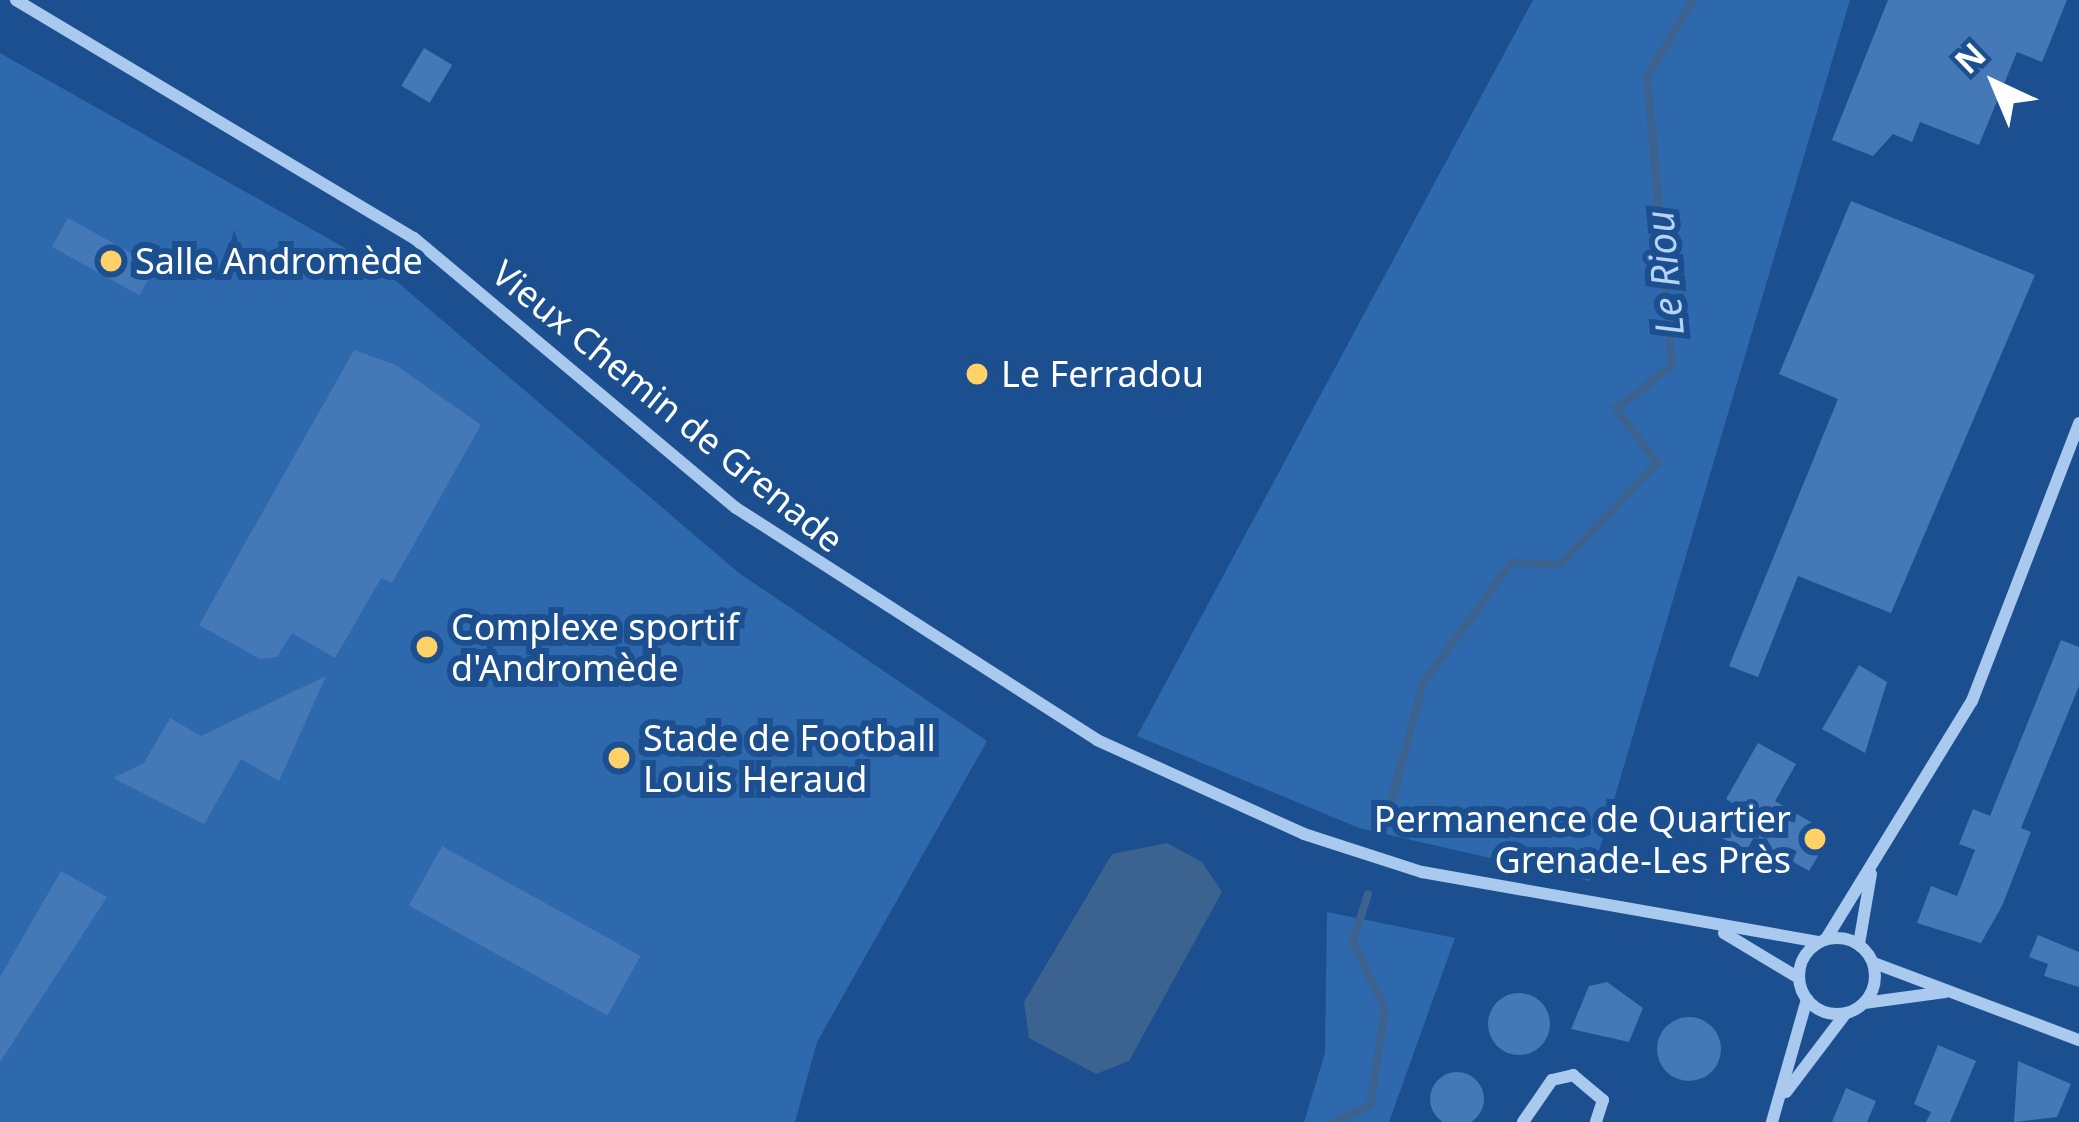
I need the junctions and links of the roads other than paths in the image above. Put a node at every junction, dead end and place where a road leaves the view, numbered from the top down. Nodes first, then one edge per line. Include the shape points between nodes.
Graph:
1 (16, 0) edge
2 (2079, 423) edge
3 (1875, 861) junction
4 (1718, 929) junction
5 (1822, 941) junction
6 (1859, 944) junction
7 (1874, 963) junction
8 (1799, 978) junction
9 (1946, 992) junction
10 (1807, 999) junction
11 (1864, 1003) junction
12 (1846, 1013) junction
13 (2079, 1040) edge
14 (1781, 1098) junction
15 (1523, 1122) edge
16 (1596, 1122) edge
17 (1772, 1122) edge

1 - 4 street, Vieux Chemin de Grenade via 413,238 736,508 1097,740 1362,854
2 - 3 street via 1972,700
3 - 5 street
3 - 6 street
4 - 5 street, Vieux Chemin de Grenade
4 - 8 street, Vieux Chemin de Grenade
5 - 6 street
5 - 8 street
6 - 7 street
7 - 9 street
7 - 11 street
8 - 10 street
9 - 11 street
9 - 13 street
10 - 12 street
10 - 14 street
11 - 12 street
12 - 14 street
14 - 17 street
15 - 16 street via 1552,1080 1573,1075 1603,1100

